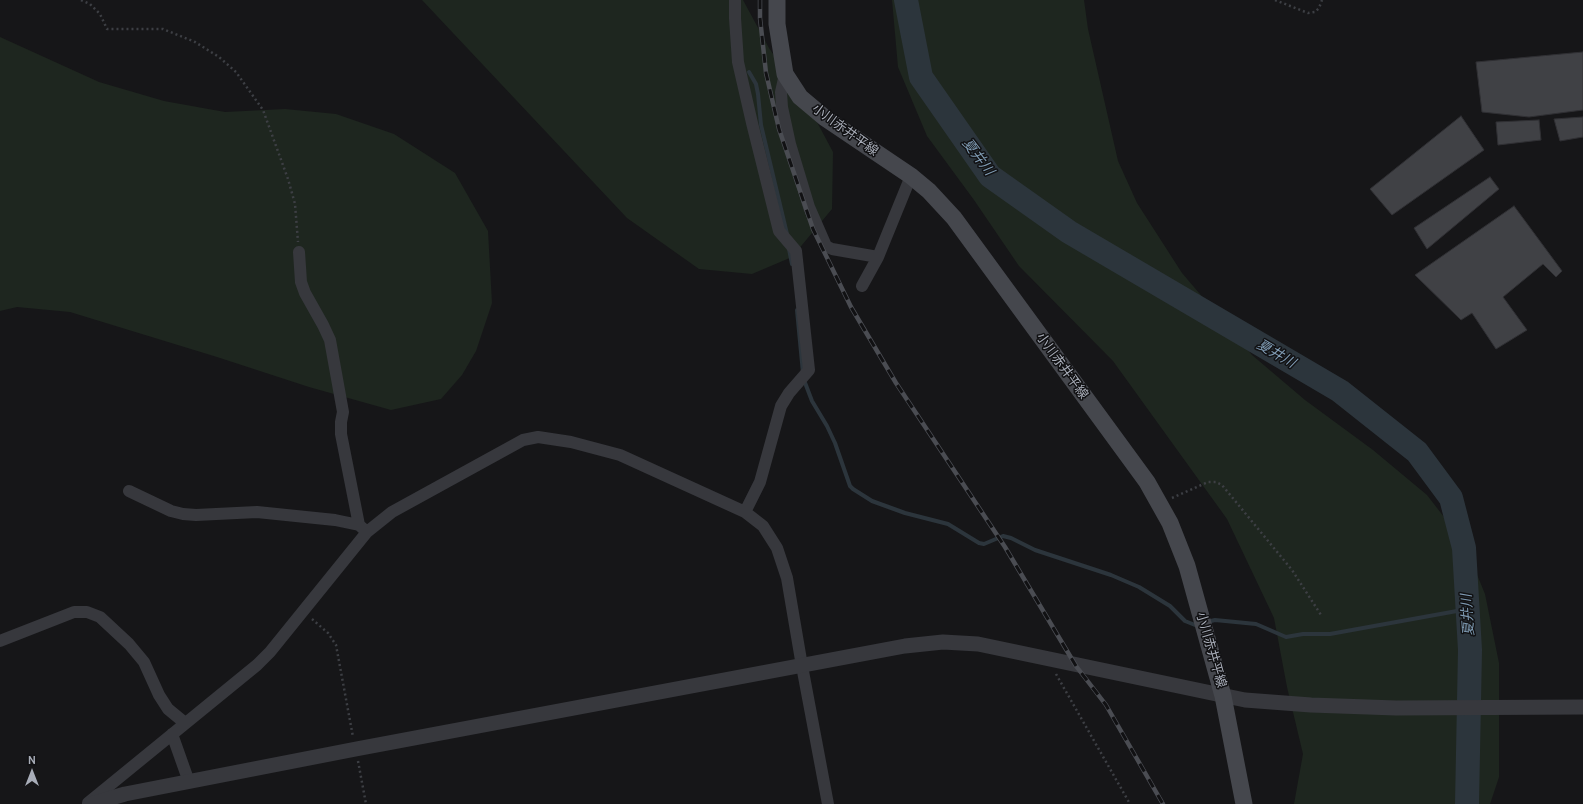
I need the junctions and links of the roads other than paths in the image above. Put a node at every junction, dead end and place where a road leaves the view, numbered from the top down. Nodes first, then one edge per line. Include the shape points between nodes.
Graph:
1 (735, 0) edge
2 (777, 0) edge
3 (785, 74) junction
4 (911, 176) junction
5 (299, 252) road end
6 (878, 257) junction
7 (862, 286) dead end
8 (129, 491) dead end
9 (745, 512) junction
10 (363, 529) junction
11 (0, 641) edge
12 (802, 666) junction
13 (1223, 696) junction
14 (1583, 707) edge
15 (185, 724) junction
16 (172, 734) junction
17 (189, 782) junction
18 (87, 804) edge
19 (91, 804) edge
20 (828, 804) edge
21 (1244, 804) edge

1 - 9 street via 738,62 752,123 779,231 796,251 809,370 788,393 781,406 760,482
2 - 3 main road, 小川赤井平線 via 777,24
3 - 4 main road, 小川赤井平線 via 800,97 825,118
3 - 6 street via 781,92 782,107 809,207 826,246
4 - 6 street
4 - 13 main road, 小川赤井平線 via 954,218 1147,482 1170,523 1187,566
5 - 10 street via 301,282 330,340 343,412 341,434
6 - 7 street
8 - 10 street via 183,514 196,516 257,512 335,520
9 - 10 street via 620,455 571,442 538,437 523,440
9 - 12 street via 763,526 777,548 787,578
10 - 15 street via 270,652
11 - 15 street via 74,612 87,612 100,617 144,662 168,709
12 - 13 street via 905,646 943,642 978,644
12 - 17 street
12 - 20 street
13 - 14 street via 1311,705 1396,708
13 - 21 main road, 小川赤井平線
15 - 16 street
16 - 17 street
16 - 18 street
17 - 19 street via 125,794

